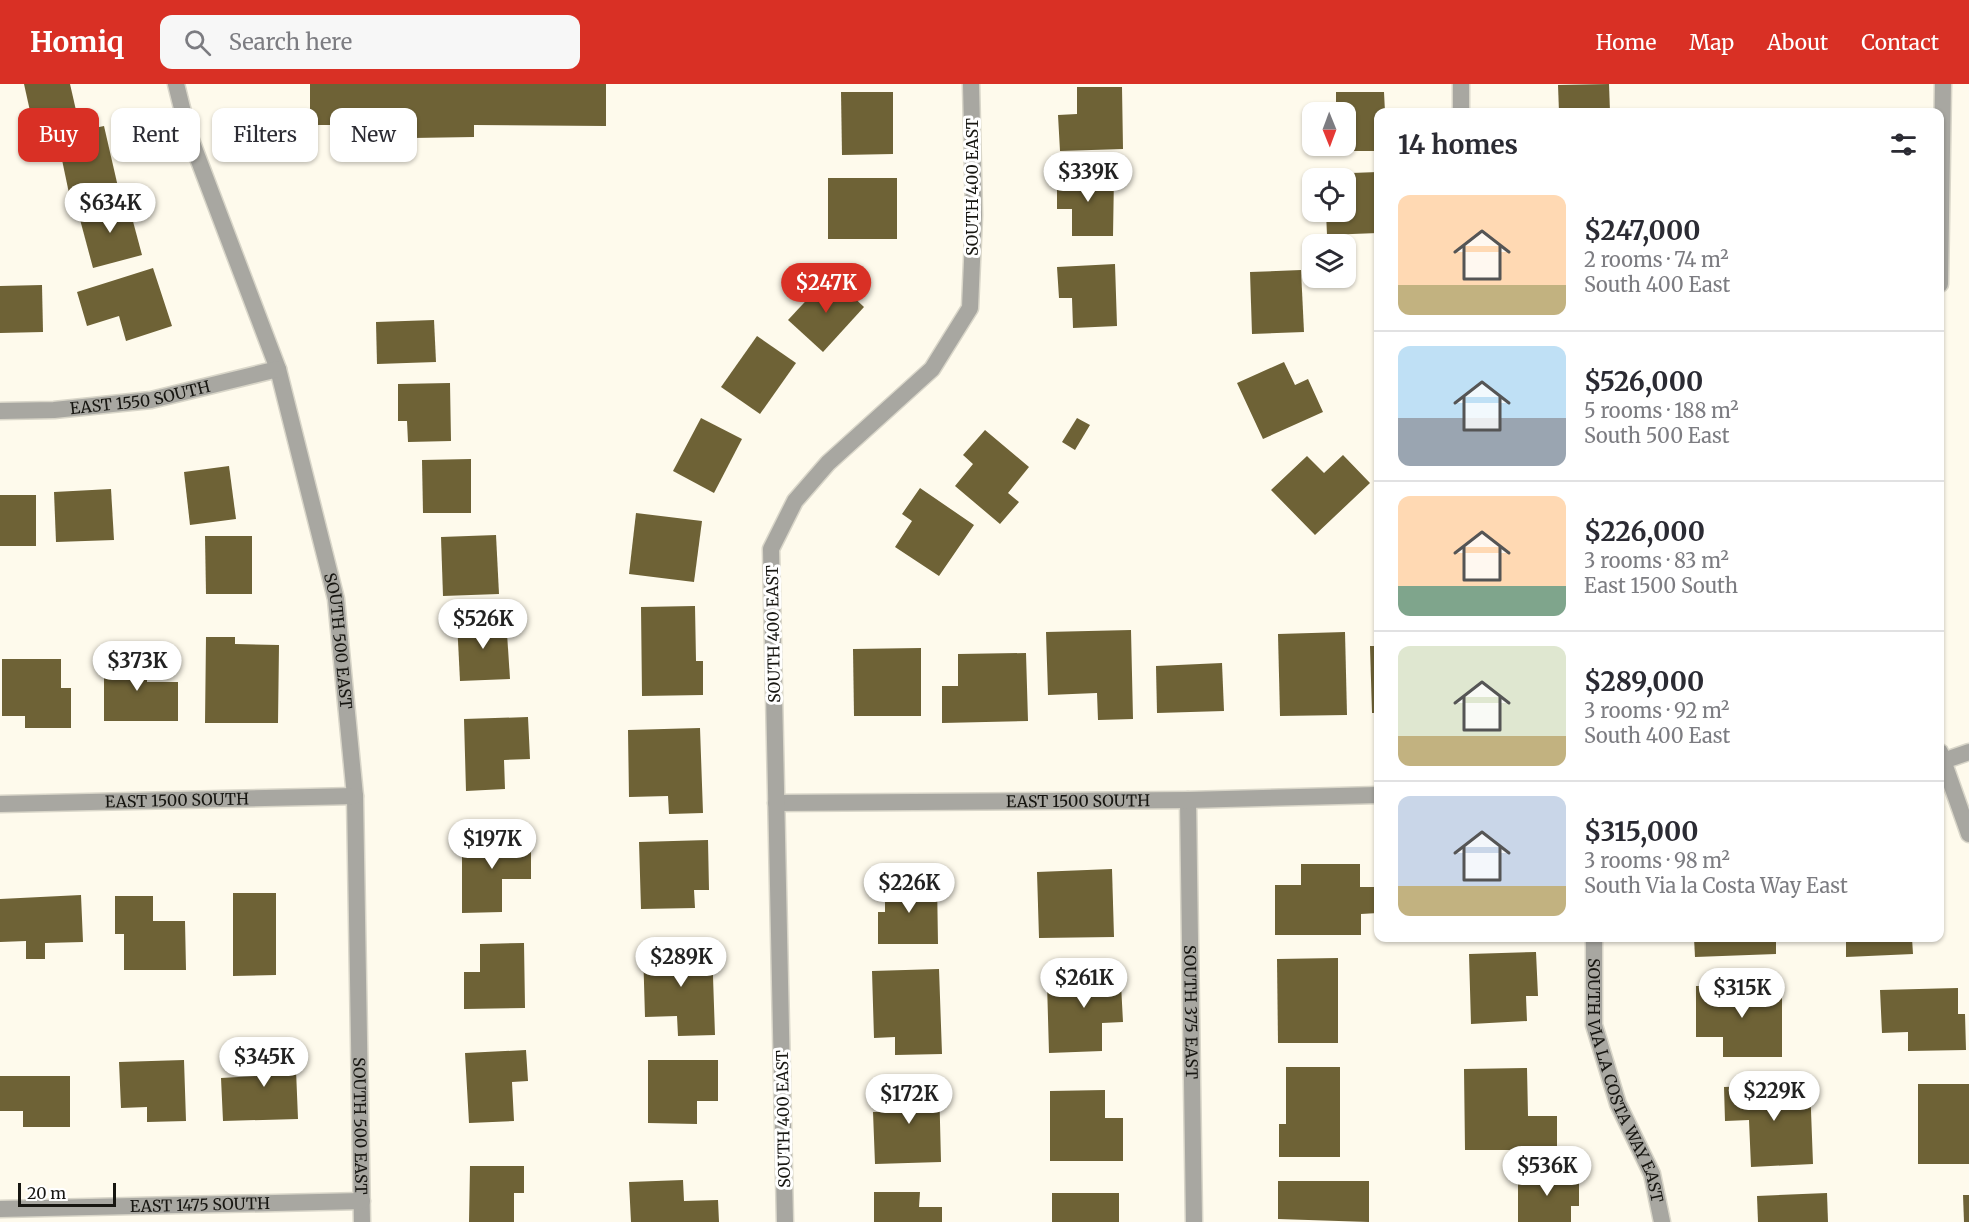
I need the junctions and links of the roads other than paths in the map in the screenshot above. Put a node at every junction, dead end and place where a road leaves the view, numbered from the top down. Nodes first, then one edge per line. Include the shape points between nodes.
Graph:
1 (176, 84) edge
2 (971, 84) edge
3 (1461, 84) edge
4 (1943, 84) edge
5 (1461, 108) edge
6 (1943, 108) edge
7 (279, 369) junction
8 (0, 411) edge
9 (1969, 752) edge
10 (1944, 758) edge
11 (1944, 769) edge
12 (1374, 795) edge
13 (355, 796) junction
14 (1188, 800) junction
15 (776, 802) junction
16 (0, 804) edge
17 (1969, 834) edge
18 (1594, 942) edge
19 (362, 1202) junction
20 (0, 1209) edge
21 (362, 1222) edge
22 (785, 1222) edge
23 (1194, 1222) edge
24 (1662, 1222) edge

1 - 7 street, SOUTH 500 EAST via 188,132
2 - 15 street, SOUTH 400 EAST via 974,214 970,308 932,369 828,463 795,501 771,549
3 - 5 street
4 - 6 street
7 - 8 street, EAST 1550 SOUTH via 151,400
7 - 13 street, SOUTH 500 EAST via 336,599
9 - 10 street
11 - 17 street
12 - 14 street, EAST 1500 SOUTH
13 - 16 street, EAST 1500 SOUTH
13 - 19 street, SOUTH 500 EAST
14 - 15 street, EAST 1500 SOUTH
14 - 23 street, SOUTH 375 EAST
15 - 22 street, SOUTH 400 EAST
18 - 24 street, SOUTH VIA LA COSTA WAY EAST via 1594,1025 1618,1104 1652,1174
19 - 20 street, EAST 1475 SOUTH
19 - 21 street, SOUTH 500 EAST

